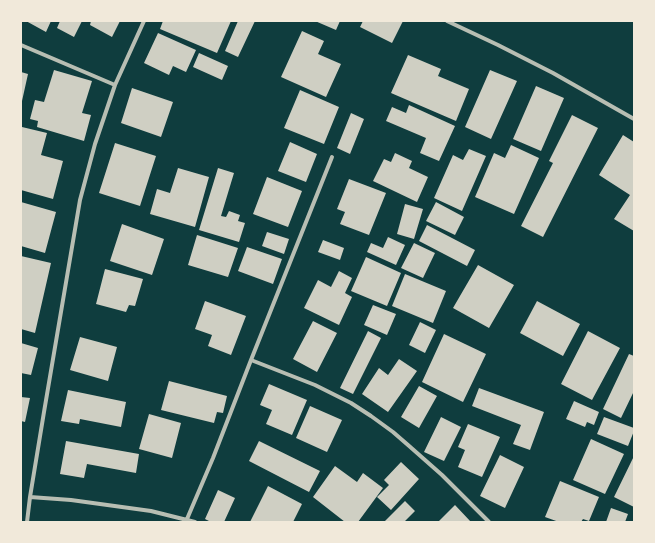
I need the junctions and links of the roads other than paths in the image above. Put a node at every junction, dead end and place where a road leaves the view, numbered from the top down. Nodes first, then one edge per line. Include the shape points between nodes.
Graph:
1 (144, 21) edge
2 (447, 21) edge
3 (21, 45) edge
4 (115, 85) junction
5 (634, 119) edge
6 (332, 157) dead end
7 (251, 360) junction
8 (30, 497) junction
9 (187, 519) junction
10 (27, 522) edge
11 (194, 522) edge
12 (489, 522) edge

1 - 4 street
2 - 5 street via 546,69
3 - 4 street
4 - 8 street via 80,200
6 - 7 street
7 - 9 street
7 - 12 street via 315,385 371,416 442,475
8 - 9 street via 151,511
8 - 10 street
9 - 11 street

